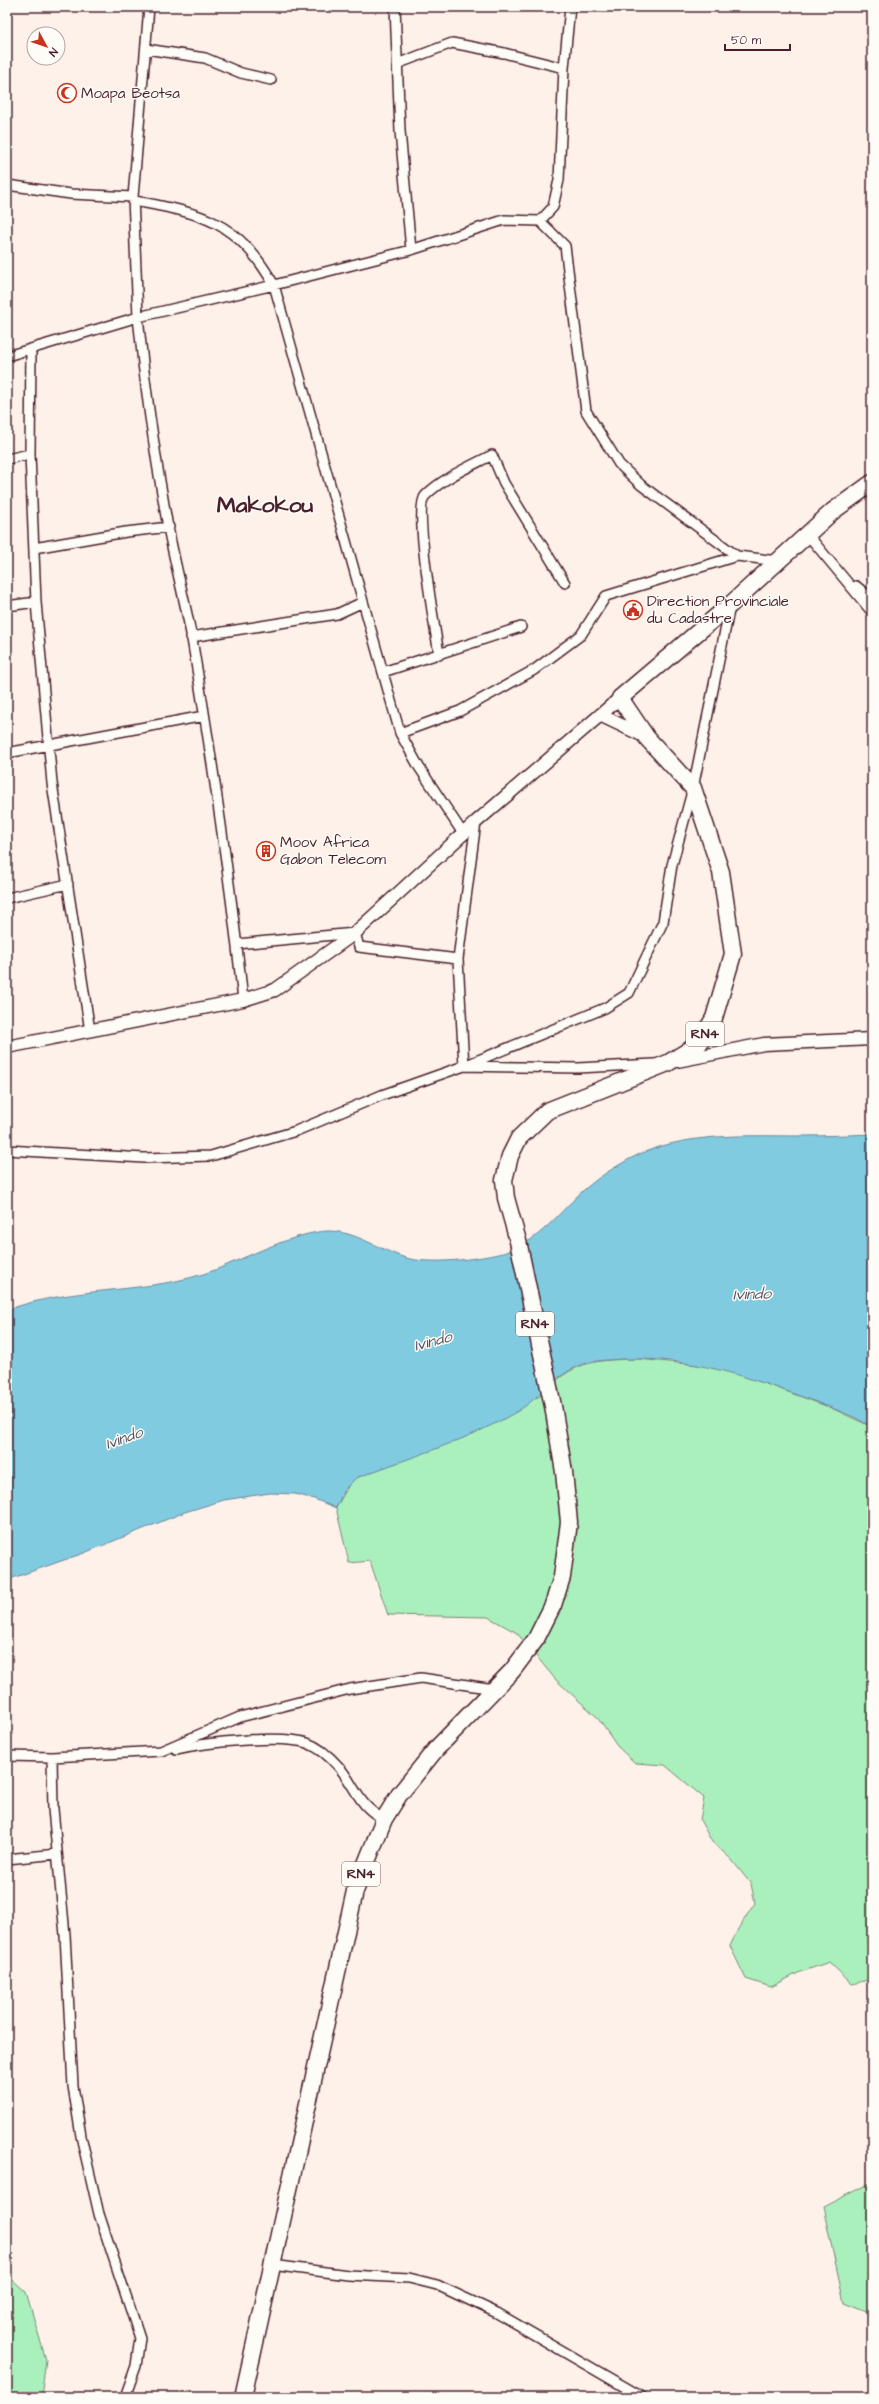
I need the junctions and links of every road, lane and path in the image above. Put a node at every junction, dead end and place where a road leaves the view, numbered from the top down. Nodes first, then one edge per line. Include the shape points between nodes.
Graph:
1 (149, 7) edge
2 (395, 7) edge
3 (570, 7) edge
4 (146, 49) junction
5 (397, 64) junction
6 (564, 68) junction
7 (270, 80) dead end
8 (7, 185) edge
9 (134, 199) junction
10 (540, 221) junction
11 (411, 250) junction
12 (274, 285) junction
13 (138, 317) junction
14 (30, 351) junction
15 (7, 356) edge
16 (30, 454) junction
17 (7, 459) edge
18 (872, 483) edge
19 (168, 527) junction
20 (808, 536) junction
21 (34, 548) junction
22 (737, 556) junction
23 (778, 561) junction
24 (840, 573) junction
25 (565, 583) dead end
26 (872, 600) edge
27 (36, 602) junction
28 (363, 602) junction
29 (730, 605) junction
30 (7, 606) edge
31 (872, 612) edge
32 (522, 627) dead end
33 (191, 637) junction
34 (439, 655) junction
35 (383, 672) junction
36 (620, 698) junction
37 (204, 716) junction
38 (600, 716) junction
39 (400, 733) junction
40 (647, 738) junction
41 (49, 744) junction
42 (7, 753) edge
43 (693, 788) junction
44 (476, 822) junction
45 (464, 835) junction
46 (68, 884) junction
47 (7, 898) edge
48 (355, 933) junction
49 (237, 944) junction
50 (458, 959) junction
51 (243, 1000) junction
52 (90, 1031) junction
53 (872, 1039) edge
54 (7, 1047) edge
55 (668, 1063) junction
56 (464, 1066) junction
57 (7, 1150) edge
58 (494, 1689) junction
59 (161, 1751) junction
60 (7, 1756) edge
61 (52, 1757) junction
62 (384, 1820) junction
63 (57, 1854) junction
64 (7, 1859) edge
65 (272, 2265) junction
66 (125, 2397) edge
67 (243, 2397) edge
68 (642, 2397) edge

1 - 4 street
2 - 5 street
3 - 6 street
4 - 7 street via 205,58 241,73
4 - 9 street
5 - 6 street via 452,43
5 - 11 street
6 - 10 street via 559,180 552,207
8 - 9 street
9 - 12 street via 205,217 235,234 262,264
9 - 13 street
10 - 11 street via 504,220
10 - 22 street via 565,246 586,411 619,464 635,480
11 - 12 street
12 - 13 street
12 - 28 street
13 - 14 street
13 - 19 street via 147,406
14 - 15 street
14 - 16 street
16 - 17 street
16 - 21 street
18 - 20 highway via 833,511
19 - 21 street
19 - 33 street
20 - 23 highway
20 - 24 street
21 - 27 street
22 - 23 street
22 - 39 street via 606,596 581,635 534,670 460,711
23 - 29 highway
24 - 26 street
24 - 31 street
25 - 34 street via 504,483 492,455 458,473 424,497 422,505 421,529
27 - 30 street
27 - 41 street
28 - 33 street via 337,614
28 - 35 street
29 - 36 highway
29 - 43 street
32 - 34 street
33 - 37 street
34 - 35 street
35 - 39 street
36 - 38 street
36 - 40 highway, RN4
37 - 41 street
37 - 49 street
38 - 40 street
38 - 44 street
39 - 45 street
40 - 43 highway, RN4
41 - 42 street
41 - 46 street via 52,783
43 - 55 highway, RN4 via 721,872 733,954 719,1006 703,1038 699,1044
43 - 56 street via 672,865 663,922 629,993 605,1008
44 - 45 street
44 - 50 street
45 - 48 street
46 - 47 street
46 - 52 street
48 - 49 street
48 - 50 street via 359,947
48 - 51 street via 275,990
49 - 51 street
50 - 56 street
51 - 52 street
52 - 54 street
53 - 55 street via 764,1044
55 - 56 street via 578,1068
55 - 58 highway, RN4 via 548,1111 519,1138 510,1156 504,1180 506,1198 518,1241 553,1406 569,1522 562,1577 553,1605 536,1639 512,1671
56 - 57 street via 382,1095 296,1131 211,1156 144,1158
58 - 59 street via 421,1678 350,1689 240,1717
58 - 62 highway, RN4 via 459,1723 416,1772
59 - 61 street
59 - 62 street via 270,1739 308,1743 339,1767 360,1801 373,1814
60 - 61 street
61 - 63 street
62 - 65 highway, RN4 via 355,1891
63 - 64 street
63 - 66 street via 65,1935 70,2051 81,2136 99,2214 140,2338 136,2366
65 - 67 highway, RN4
65 - 68 street via 348,2275 409,2278 437,2285 497,2313

